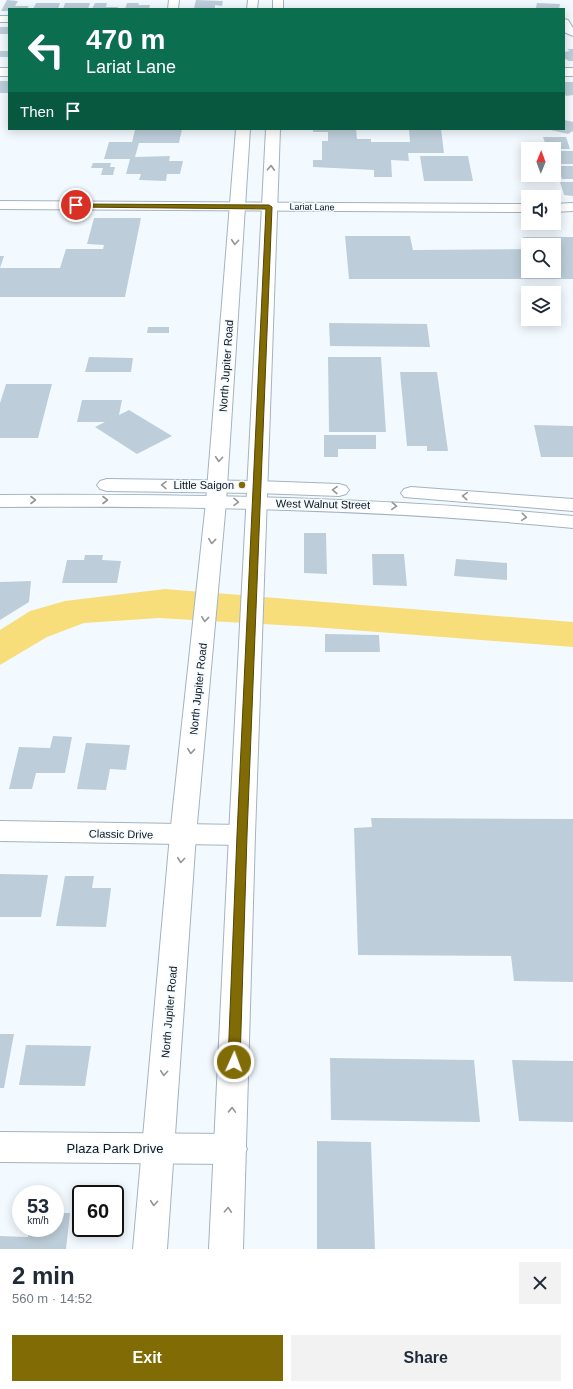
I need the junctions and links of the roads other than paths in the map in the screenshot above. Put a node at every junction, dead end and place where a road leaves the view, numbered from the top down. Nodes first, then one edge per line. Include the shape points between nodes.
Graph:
1 (565, 24) edge
2 (573, 34) edge
3 (243, 130) edge
4 (273, 130) edge
5 (0, 205) edge
6 (238, 207) junction
7 (269, 207) junction
8 (573, 207) edge
9 (521, 208) edge
10 (561, 208) edge
11 (247, 310) junction
12 (0, 487) edge
13 (216, 494) junction
14 (257, 495) junction
15 (0, 501) edge
16 (573, 505) edge
17 (573, 522) edge
18 (0, 832) edge
19 (183, 835) junction
20 (242, 835) junction
21 (0, 1147) edge
22 (158, 1148) junction
23 (231, 1149) junction
24 (150, 1249) edge
25 (226, 1249) edge

1 - 2 main road
3 - 6 main road, North Jupiter Road
7 -> 4 main road, North Jupiter Road
5 - 6 main road, Lariat Lane
6 - 7 main road, Lariat Lane
6 -> 11 main road, North Jupiter Road
7 - 9 main road, Lariat Lane
7 - 11 main road, North Jupiter Road
8 - 10 main road
11 -> 13 main road, North Jupiter Road
11 - 14 main road, North Jupiter Road
13 -> 12 main road, West Walnut Street via 144,484
13 - 14 main road, West Walnut Street
15 -> 13 main road, West Walnut Street via 134,500
13 -> 19 main road, North Jupiter Road
16 -> 14 main road, West Walnut Street via 456,495
14 -> 17 main road, West Walnut Street
14 - 20 main road, North Jupiter Road
18 - 19 main road, Classic Drive
19 - 20 main road, Classic Drive
19 -> 22 main road, North Jupiter Road
23 -> 20 main road, North Jupiter Road
21 - 22 main road, Plaza Park Drive
22 - 23 main road, Plaza Park Drive
22 -> 24 main road, North Jupiter Road
25 -> 23 main road, North Jupiter Road

